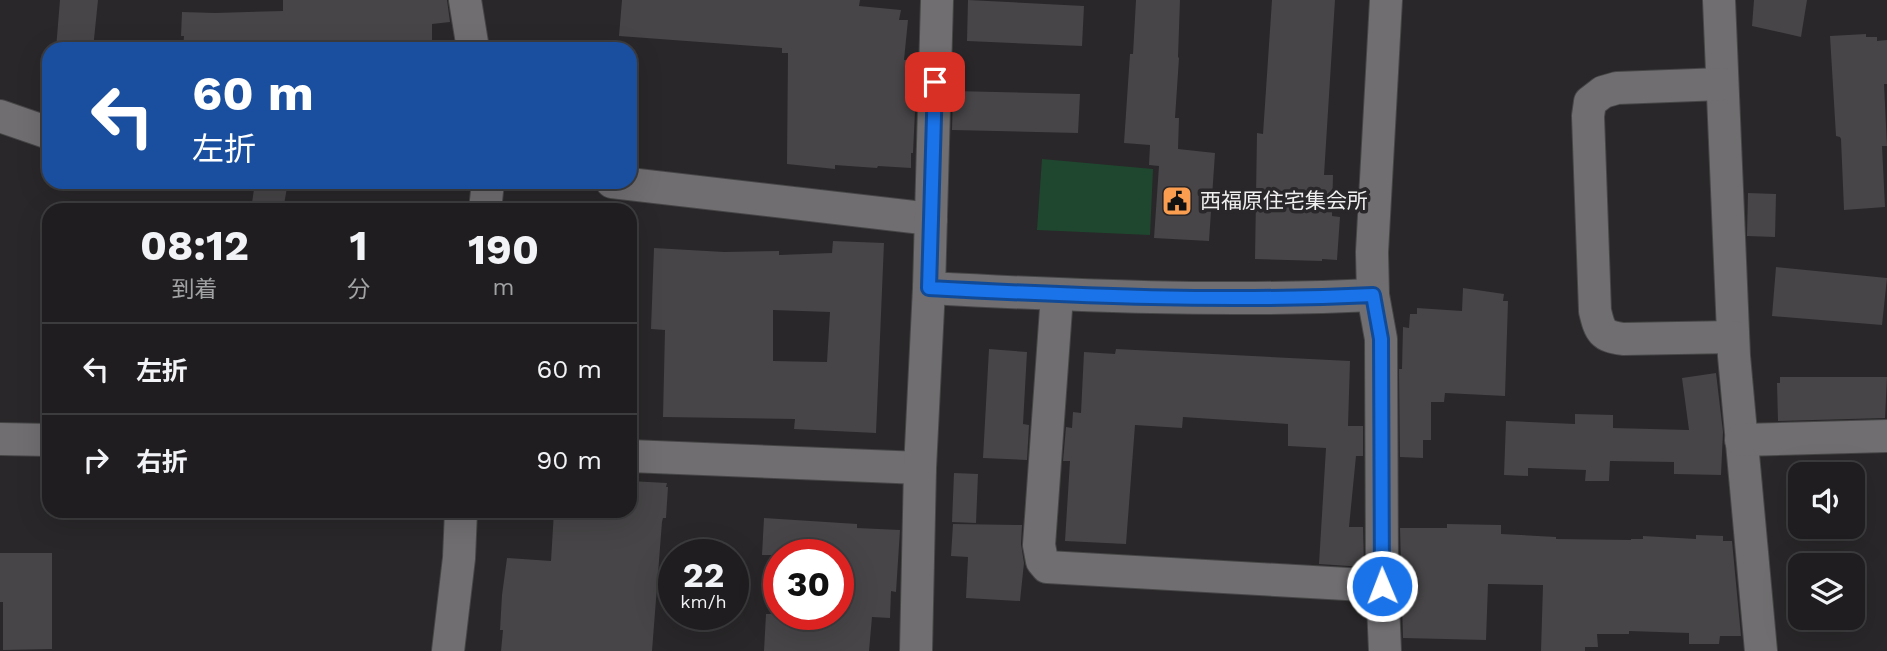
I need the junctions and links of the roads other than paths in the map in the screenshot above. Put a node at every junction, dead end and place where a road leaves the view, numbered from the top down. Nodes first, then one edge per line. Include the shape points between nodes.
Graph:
1 (466, 0) edge
2 (937, 0) edge
3 (1386, 0) edge
4 (1718, 0) edge
5 (472, 42) edge
6 (1722, 84) junction
7 (0, 116) edge
8 (42, 131) edge
9 (637, 185) edge
10 (931, 219) junction
11 (929, 288) junction
12 (1057, 295) junction
13 (1373, 295) junction
14 (1733, 337) junction
15 (1887, 436) edge
16 (0, 439) edge
17 (42, 440) edge
18 (1741, 440) junction
19 (637, 456) edge
20 (920, 468) junction
21 (461, 518) edge
22 (1382, 586) junction
23 (448, 651) edge
24 (916, 651) edge
25 (1385, 651) edge
26 (1761, 651) edge

1 - 5 street
2 - 10 street
3 - 13 street via 1371,252
4 - 6 street
6 - 14 street
6 - 14 street via 1617,88 1590,102 1595,311 1600,329 1623,340
7 - 8 street
9 - 10 street
10 - 11 street
11 - 12 street
11 - 20 street
12 - 13 street
12 - 22 street via 1039,545 1047,567
13 - 22 street via 1381,339
14 - 18 street
15 - 18 street
16 - 17 street
18 - 26 street
19 - 20 street
20 - 24 street
21 - 23 street
22 - 25 street

